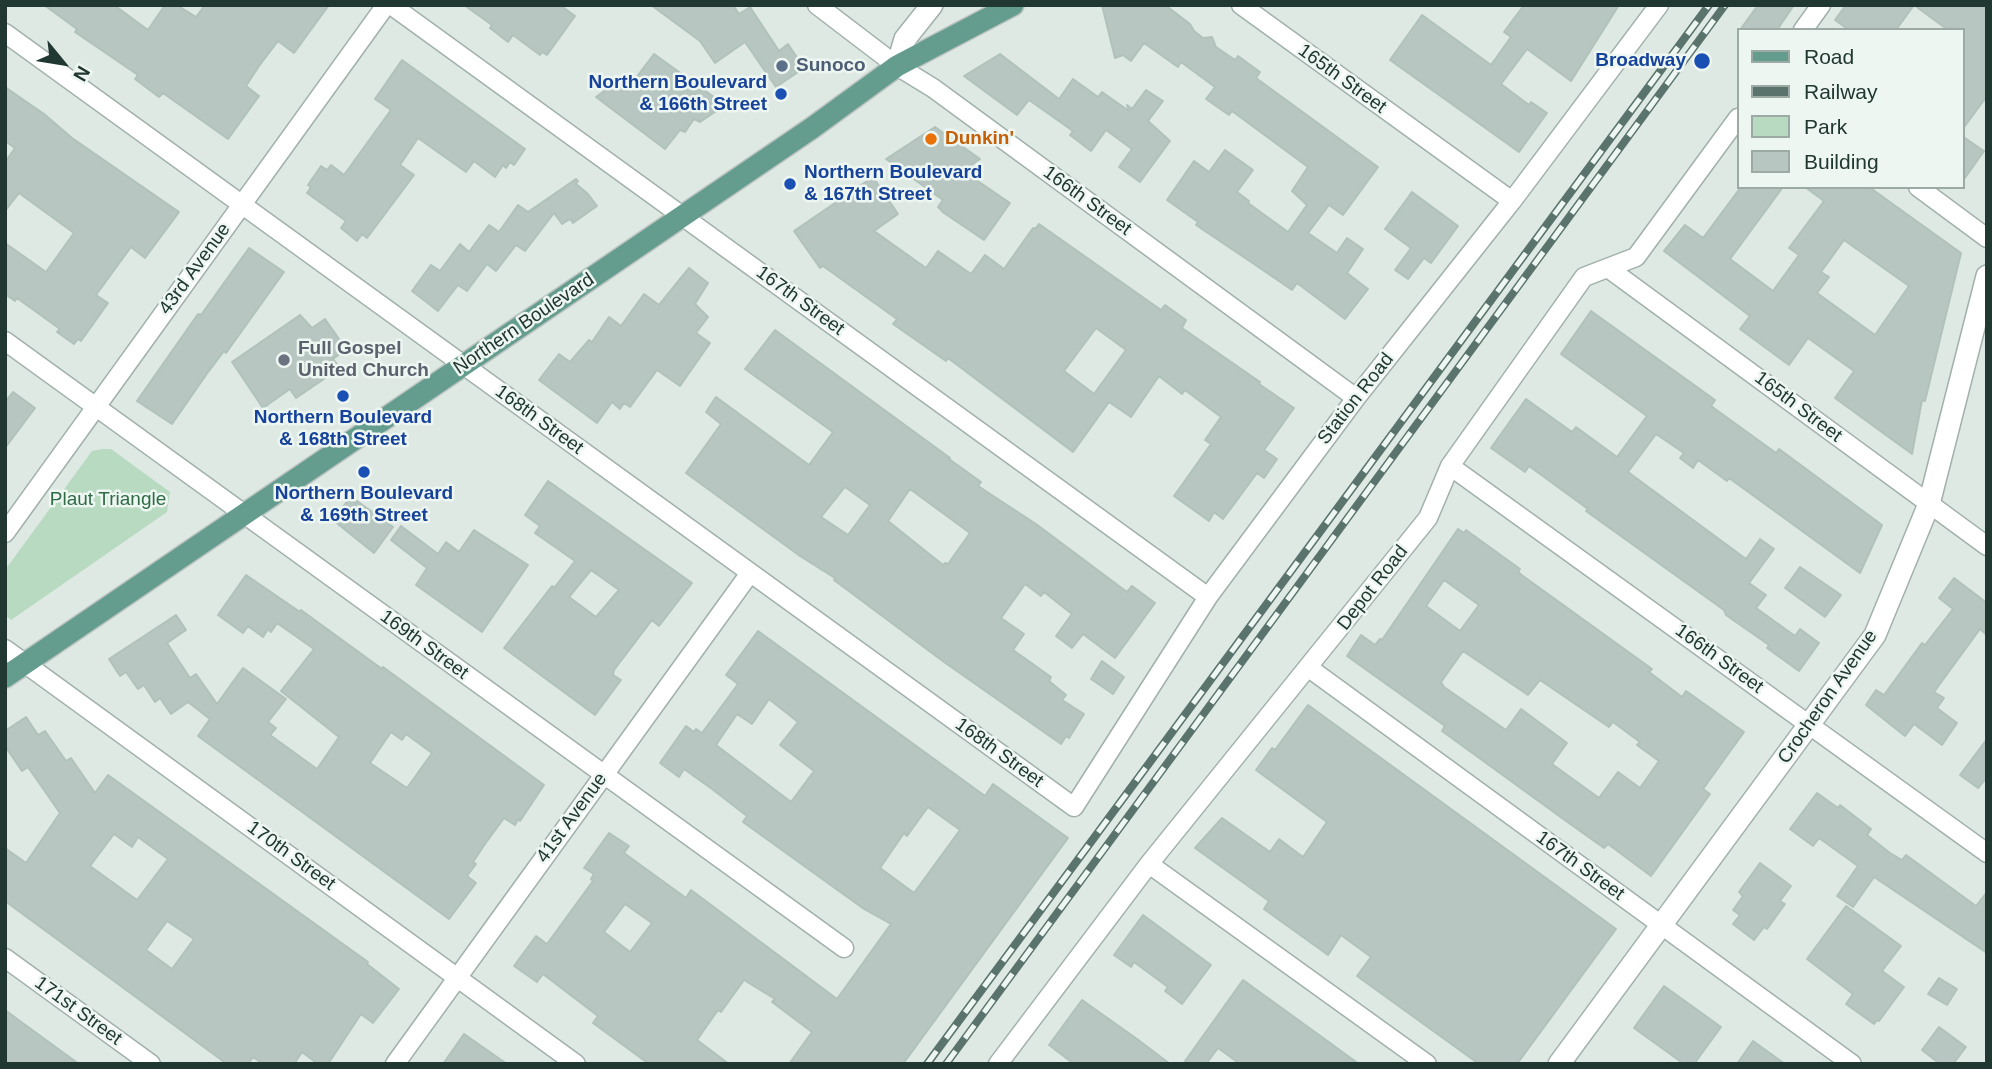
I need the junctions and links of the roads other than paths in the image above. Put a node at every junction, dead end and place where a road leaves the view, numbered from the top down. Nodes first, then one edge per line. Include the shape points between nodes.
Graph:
1 (389, 5) edge
2 (817, 5) edge
3 (932, 5) edge
4 (1013, 5) edge
5 (1241, 5) edge
6 (1659, 5) edge
7 (1821, 5) edge
8 (1804, 28) edge
9 (5, 33) edge
10 (897, 66) junction
11 (1736, 121) edge
12 (1921, 189) edge
13 (1512, 201) junction
14 (242, 204) junction
15 (683, 216) junction
16 (1987, 238) edge
17 (1608, 268) junction
18 (1987, 276) edge
19 (5, 341) edge
20 (463, 366) junction
21 (1356, 398) junction
22 (95, 406) junction
23 (1450, 466) junction
24 (1929, 504) junction
25 (244, 514) junction
26 (5, 533) edge
27 (1987, 545) edge
28 (750, 573) junction
29 (1208, 597) junction
30 (5, 649) edge
31 (25, 664) junction
32 (1309, 668) junction
33 (5, 677) edge
34 (1810, 725) junction
35 (604, 775) junction
36 (1074, 807) joint
37 (1987, 853) edge
38 (1149, 864) junction
39 (1661, 925) junction
40 (844, 948) dead end
41 (5, 958) edge
42 (458, 977) junction
43 (1000, 1063) edge
44 (151, 1064) edge
45 (395, 1064) edge
46 (576, 1064) edge
47 (1427, 1064) edge
48 (1559, 1064) edge
49 (1852, 1064) edge

1 - 14 street, 43rd Avenue
1 - 15 street, 167th Street
2 - 10 street, 166th Street
3 - 10 street via 905,39
4 - 10 main road, Northern Boulevard
5 - 13 street, 165th Street
6 - 13 street, Station Road
7 - 8 street
9 - 14 street, 168th Street
10 - 15 main road, Northern Boulevard
10 - 21 street, 166th Street
11 - 17 street, Depot Road via 1636,257
12 - 16 street
13 - 21 street, Station Road
14 - 20 street, 168th Street
14 - 22 street, 43rd Avenue
15 - 20 main road, Northern Boulevard
15 - 29 street, 167th Street
17 - 23 street, Depot Road via 1584,278
17 - 24 street, 165th Street
18 - 24 street, Crocheron Avenue
19 - 22 street, 169th Street
20 - 25 main road, Northern Boulevard
20 - 28 street, 168th Street
21 - 29 street, Station Road
22 - 25 street, 169th Street
22 - 26 street, 43rd Avenue
23 - 32 street, Depot Road via 1428,518
23 - 34 street, 166th Street
24 - 27 street, 165th Street
24 - 34 street, Crocheron Avenue via 1875,635
25 - 31 main road, Northern Boulevard
25 - 35 street, 169th Street
28 - 35 street, 41st Avenue
28 - 36 street, 168th Street
29 - 36 street, Station Road
30 - 31 street, 170th Street
31 - 33 main road, Northern Boulevard
31 - 42 street, 170th Street
32 - 38 street, Depot Road
32 - 39 street, 167th Street
34 - 37 street, 166th Street
34 - 39 street, Crocheron Avenue
35 - 40 street, 169th Street
35 - 42 street, 41st Avenue
38 - 43 street, Depot Road
38 - 47 street
39 - 48 street, Crocheron Avenue
39 - 49 street, 167th Street
41 - 44 street, 171st Street
42 - 45 street, 41st Avenue
42 - 46 street, 170th Street

